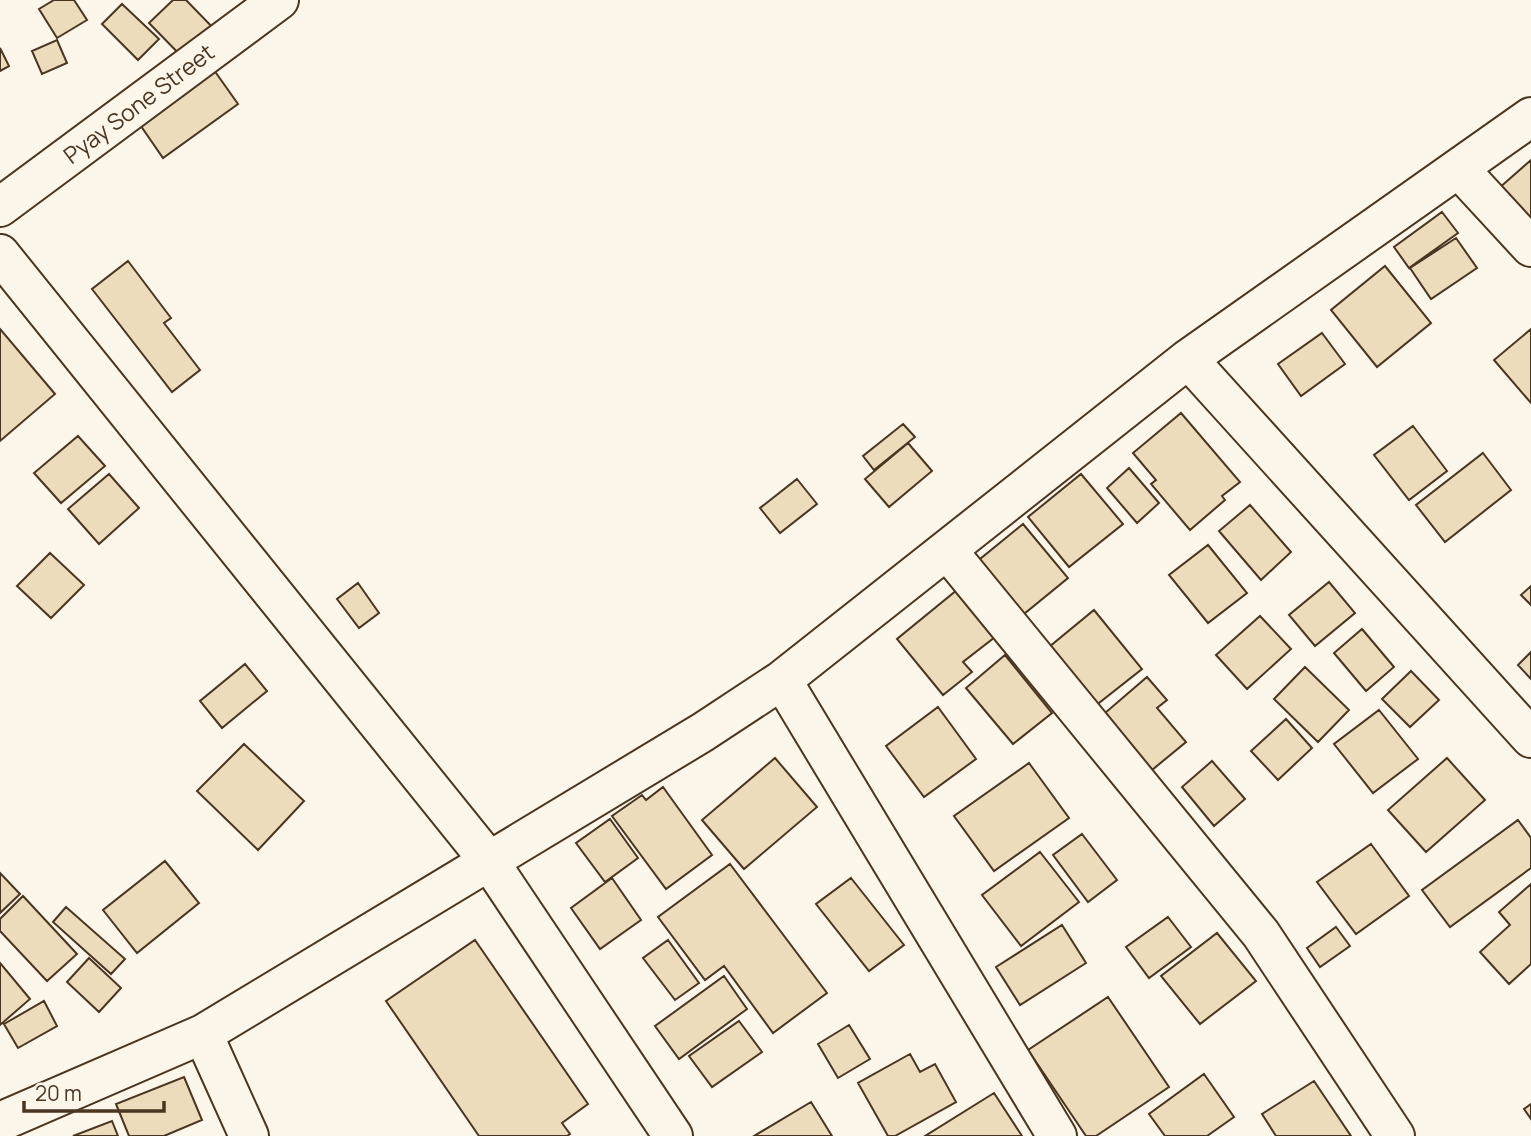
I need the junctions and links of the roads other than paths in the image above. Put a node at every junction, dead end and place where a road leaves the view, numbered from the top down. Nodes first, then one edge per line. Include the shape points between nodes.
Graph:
1 (279, 0) edge
2 (1531, 117) edge
3 (1460, 170) junction
4 (0, 207) edge
5 (1531, 247) edge
6 (0, 254) edge
7 (1188, 359) junction
8 (947, 550) junction
9 (782, 680) junction
10 (1531, 738) edge
11 (489, 861) junction
12 (203, 1034) junction
13 (0, 1122) edge
14 (249, 1136) edge
15 (673, 1136) edge
16 (1057, 1136) edge
17 (1395, 1136) edge

1 - 4 street, Pyay Sone Street
2 - 3 street
3 - 5 street
3 - 7 street
6 - 11 street
7 - 8 street
7 - 10 street
8 - 9 street
8 - 17 street via 1261,934
9 - 11 street
9 - 16 street
11 - 12 street
11 - 15 street
12 - 13 street
12 - 14 street

